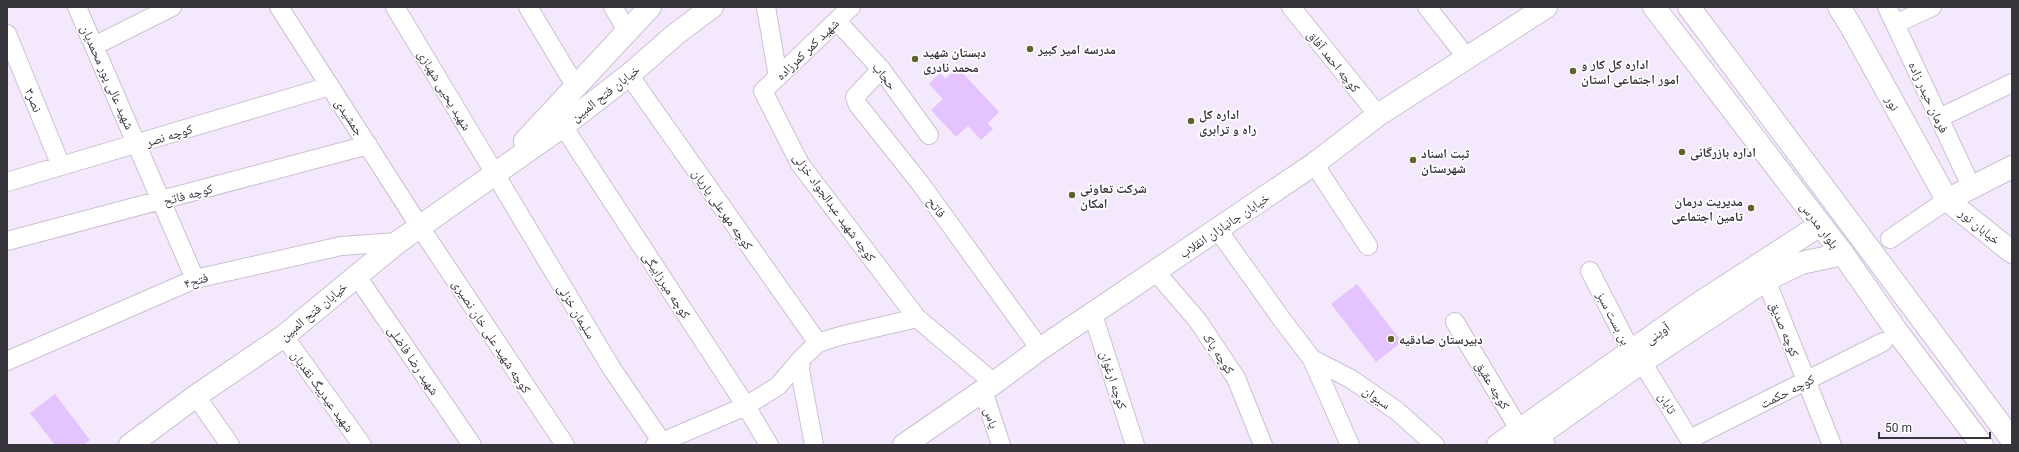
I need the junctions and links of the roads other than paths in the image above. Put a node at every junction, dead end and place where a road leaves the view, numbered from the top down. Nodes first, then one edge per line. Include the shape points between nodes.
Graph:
1 (77, 7) edge
2 (172, 7) edge
3 (280, 7) edge
4 (395, 7) edge
5 (528, 7) edge
6 (613, 7) edge
7 (650, 7) edge
8 (712, 7) edge
9 (766, 7) edge
10 (851, 7) edge
11 (1291, 7) edge
12 (1427, 7) edge
13 (1546, 7) edge
14 (1654, 7) edge
15 (1689, 7) edge
16 (1839, 7) edge
17 (1887, 7) edge
18 (1932, 7) edge
19 (837, 20) junction
20 (1896, 24) junction
21 (627, 30) junction
22 (7, 34) edge
23 (94, 46) junction
24 (1467, 58) junction
25 (881, 68) junction
26 (629, 75) junction
27 (778, 77) junction
28 (2012, 84) edge
29 (330, 86) junction
30 (576, 87) junction
31 (762, 91) joint
32 (1378, 115) junction
33 (1939, 118) junction
34 (563, 126) junction
35 (929, 135) dead end
36 (137, 145) junction
37 (368, 145) junction
38 (1314, 164) junction
39 (61, 166) junction
40 (2012, 167) edge
41 (494, 174) junction
42 (7, 182) edge
43 (1971, 186) junction
44 (1947, 200) junction
45 (162, 201) junction
46 (1840, 210) junction
47 (1820, 225) junction
48 (420, 226) junction
49 (1218, 230) junction
50 (1890, 239) dead end
51 (1863, 240) junction
52 (7, 241) edge
53 (398, 242) junction
54 (1368, 246) dead end
55 (2012, 252) edge
56 (1842, 254) junction
57 (1590, 271) dead end
58 (1156, 272) junction
59 (356, 275) junction
60 (195, 278) junction
61 (1766, 280) junction
62 (1093, 314) junction
63 (917, 318) junction
64 (1456, 322) dead end
65 (284, 336) junction
66 (1883, 342) dead end
67 (818, 343) junction
68 (1040, 349) junction
69 (1637, 356) junction
70 (1312, 359) junction
71 (801, 360) junction
72 (7, 361) edge
73 (1806, 381) junction
74 (988, 387) junction
75 (196, 396) junction
76 (746, 406) junction
77 (2008, 428) edge
78 (1532, 438) edge
79 (139, 442) edge
80 (1691, 442) edge
81 (661, 444) edge
82 (230, 445) edge
83 (362, 445) edge
84 (472, 445) edge
85 (565, 445) edge
86 (769, 445) edge
87 (814, 445) edge
88 (904, 445) edge
89 (1001, 445) edge
90 (1135, 445) edge
91 (1263, 445) edge
92 (1350, 445) edge
93 (1435, 445) edge
94 (1498, 445) edge
95 (1832, 445) edge
96 (1982, 445) edge

1 - 23 street, شهید عالی پور محمدیان
2 - 23 street
3 - 29 street, جمشیدی
4 - 41 street, شهید یحیی شهبازی
5 - 30 street
6 - 21 street
7 - 21 street, خیابان فتح المبین
8 - 26 street, خیابان فتح المبین
9 - 27 street
10 - 19 street, شهید کمر کمرزاده
11 - 32 street, کوچه احمد آفاق
12 - 24 street
13 - 24 street, خیابان جانبازان انقلاب
14 - 47 street, بلوار مدرس
15 - 46 street, بلوار مدرس
16 - 44 street, نور
17 - 20 street, فرمان حیدر زاده
18 - 20 street
19 - 25 street, حجاب
19 - 27 street, شهید کمر کمرزاده
20 - 33 street, فرمان حیدر زاده
21 - 30 street, خیابان فتح المبین
22 - 39 street, نصر۳
23 - 36 street, شهید عالی پور محمدیان
24 - 32 street, خیابان جانبازان انقلاب
25 - 35 street, حجاب
25 - 68 street, فاتح via 855,97 858,105 920,183
26 - 34 street, خیابان فتح المبین
26 - 67 street, کوچه مهرعلی یاریان
27 - 31 street, شهید کمر کمرزاده
28 - 33 street
29 - 36 street, کوچه نصر
29 - 37 street, جمشیدی
30 - 41 street, خیابان فتح المبین
31 - 63 street, کوچه شهید عبدالجواد خزلی via 800,164
32 - 38 street, خیابان جانبازان انقلاب
33 - 43 street, فرمان حیدر زاده
34 - 41 street, خیابان فتح المبین
34 - 76 street, کوچه میرزابیگی
36 - 39 street, کوچه نصر
36 - 45 street, شهید عالی پور محمدیان
37 - 45 street, کوچه فاتح
37 - 48 street, جمشیدی
38 - 49 street, خیابان جانبازان انقلاب
38 - 54 street
39 - 42 street, کوچه نصر
40 - 43 street
41 - 48 street, خیابان فتح المبین
41 - 81 street, سلیمان خزلی via 612,369
43 - 44 street
44 - 50 street
44 - 55 street, خیابان نور
45 - 52 street, کوچه فاتح
45 - 60 street, شهید عالی پور محمدیان
46 - 47 street, آوینی
46 - 51 street, بلوار مدرس
47 - 56 street, بلوار مدرس
47 - 69 street, آوینی
48 - 53 street, خیابان فتح المبین
48 - 85 street, کوچه شهید علی خان نصیری
49 - 58 street, خیابان جانبازان انقلاب
49 - 70 street
51 - 56 street
51 - 77 street, بلوار مدرس
53 - 59 street, خیابان فتح المبین
53 - 60 street, فتح۴ via 341,246
56 - 61 street, آوینی via 1801,263
56 - 96 street, بلوار مدرس via 1898,334
57 - 69 street, بن بست سبز
58 - 62 street, خیابان جانبازان انقلاب
58 - 91 street, کوچه پاک via 1198,320 1236,378
59 - 65 street, خیابان فتح المبین
59 - 84 street, شهید رضا فاضلی
60 - 72 street, فتح۴
61 - 69 street, آوینی
61 - 73 street, کوچه صدیق
62 - 68 street, خیابان جانبازان انقلاب
62 - 90 street, کوچه ارغوان
63 - 67 street
63 - 74 street, کوچه شهید عبدالجواد خزلی
64 - 78 street, کوچه عقیق
65 - 75 street, خیابان فتح المبین
65 - 83 street, شهید عیدیبگ نقدیان
66 - 73 street, کوچه حکمت
67 - 71 street
68 - 74 street, خیابان جانبازان انقلاب
69 - 78 street, آوینی
69 - 80 street, تابان
70 - 92 street
70 - 93 street, سیوان via 1351,379 1397,411
71 - 76 street via 778,386
71 - 87 street via 800,370
73 - 80 street, کوچه حکمت
73 - 95 street, کوچه صدیق
74 - 88 street, خیابان جانبازان انقلاب
74 - 89 street, یاس
75 - 79 street, خیابان فتح المبین
75 - 82 street
76 - 81 street
76 - 86 street, کوچه میرزابیگی
78 - 94 street, آوینی

